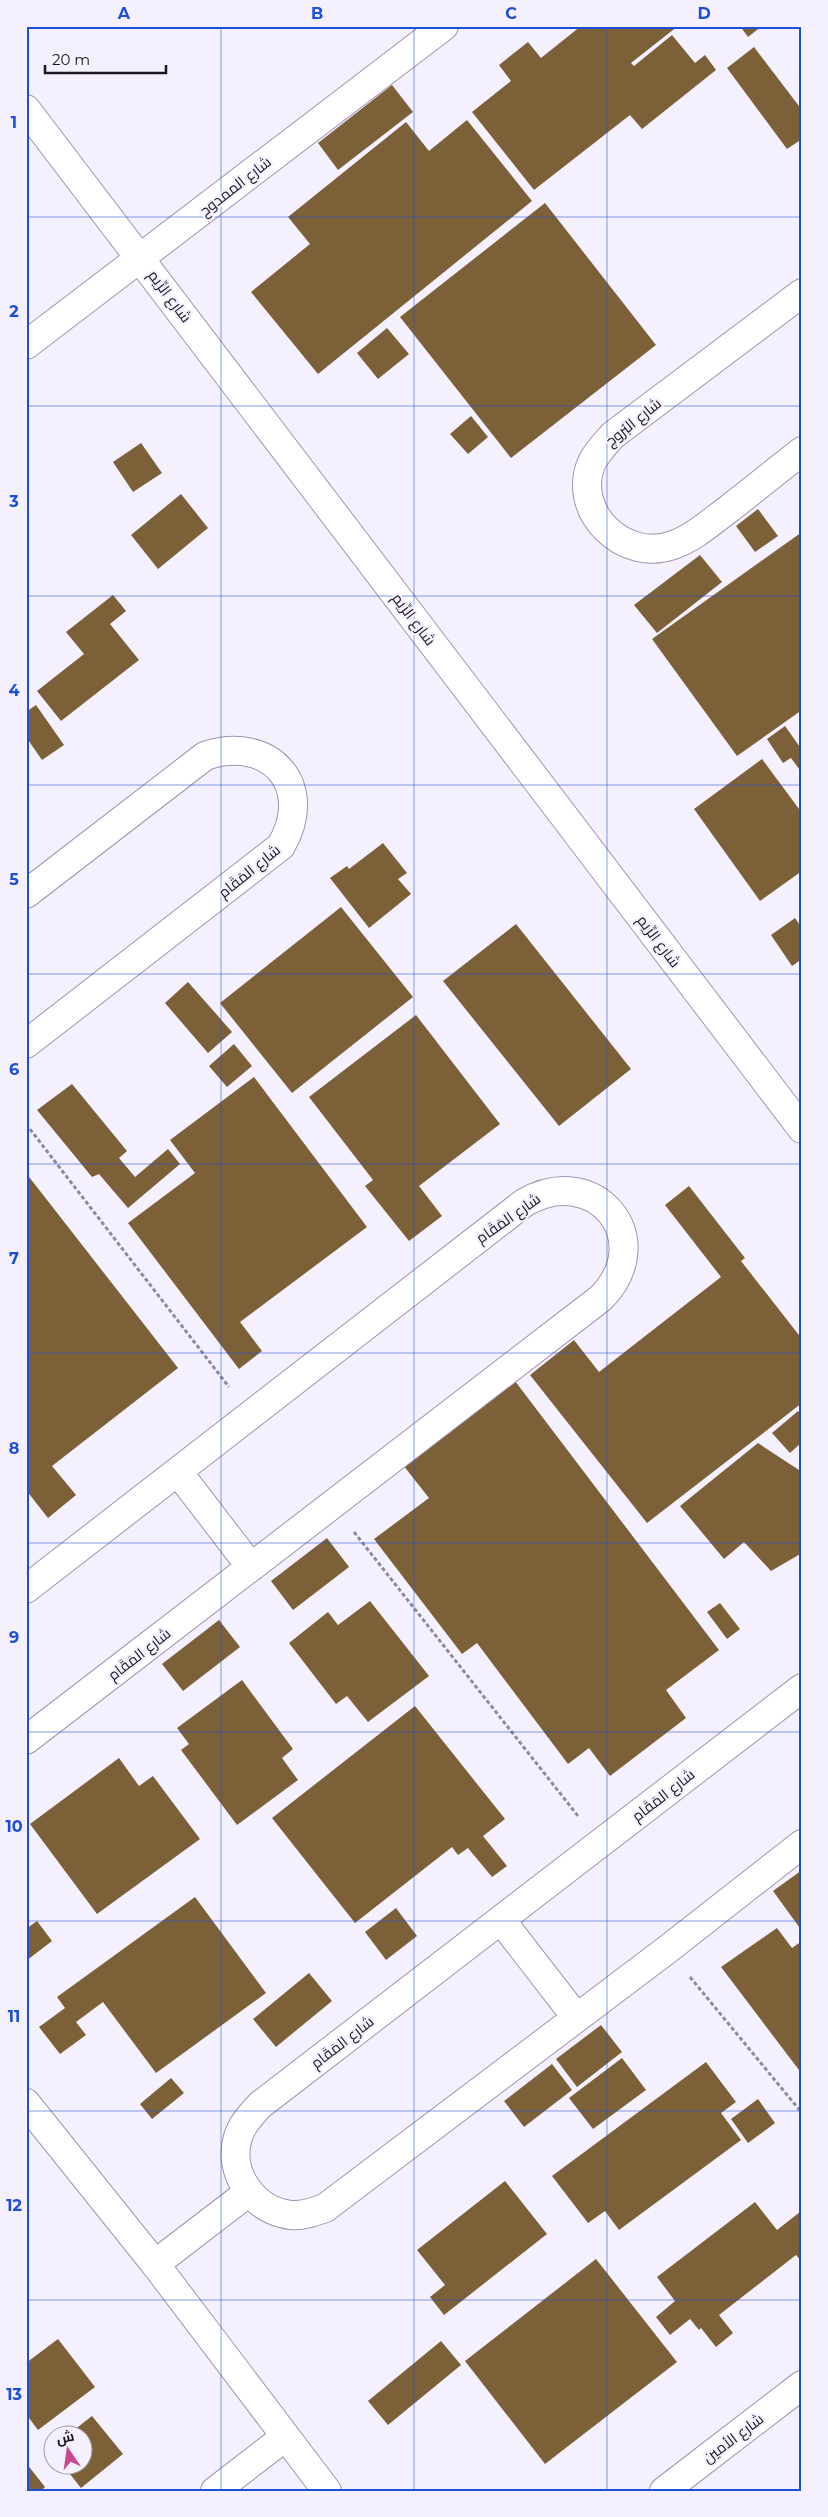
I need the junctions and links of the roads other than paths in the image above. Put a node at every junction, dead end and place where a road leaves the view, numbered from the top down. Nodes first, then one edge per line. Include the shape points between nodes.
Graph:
1 (444, 26) edge
2 (26, 109) edge
3 (141, 259) junction
4 (802, 293) edge
5 (26, 345) edge
6 (802, 451) edge
7 (26, 894) edge
8 (26, 1044) edge
9 (802, 1129) edge
10 (178, 1472) junction
11 (251, 1567) junction
12 (26, 1589) edge
13 (802, 1688) edge
14 (26, 1740) edge
15 (802, 1844) edge
16 (501, 1920) junction
17 (576, 2017) junction
18 (26, 2103) edge
19 (249, 2192) junction
20 (155, 2264) junction
21 (802, 2385) edge
22 (285, 2437) junction
23 (215, 2491) edge
24 (327, 2491) edge
25 (664, 2491) edge

1 - 3 street, شارع الممدوح
2 - 3 street, شارع الرِّيم
3 - 5 street, شارع الممدوح
3 - 9 street, شارع الرِّيم
4 - 6 street, شارع البُروج via 613,435 592,464 588,481 589,499 595,516 620,541 637,548 672,546 703,528
7 - 8 street, شارع المَقَام via 205,756 222,750 259,754 286,778 293,795 294,813 290,830 281,846
10 - 11 street
10 - 11 street, شارع المَقَام via 524,1203 539,1194 574,1190 605,1206 620,1227 625,1253 622,1270 614,1286
10 - 12 street, شارع المَقَام
11 - 14 street, شارع المَقَام
13 - 16 street, شارع المَقَام
15 - 17 street, شارع المَقَام
16 - 17 street
16 - 19 street, شارع المَقَام via 260,2105 246,2120 238,2137 236,2156 239,2175
17 - 19 street, شارع المَقَام via 325,2208 309,2214 276,2212
18 - 20 street
19 - 20 street
20 - 22 street
21 - 25 street, شارع الأمين
22 - 23 street
22 - 24 street

